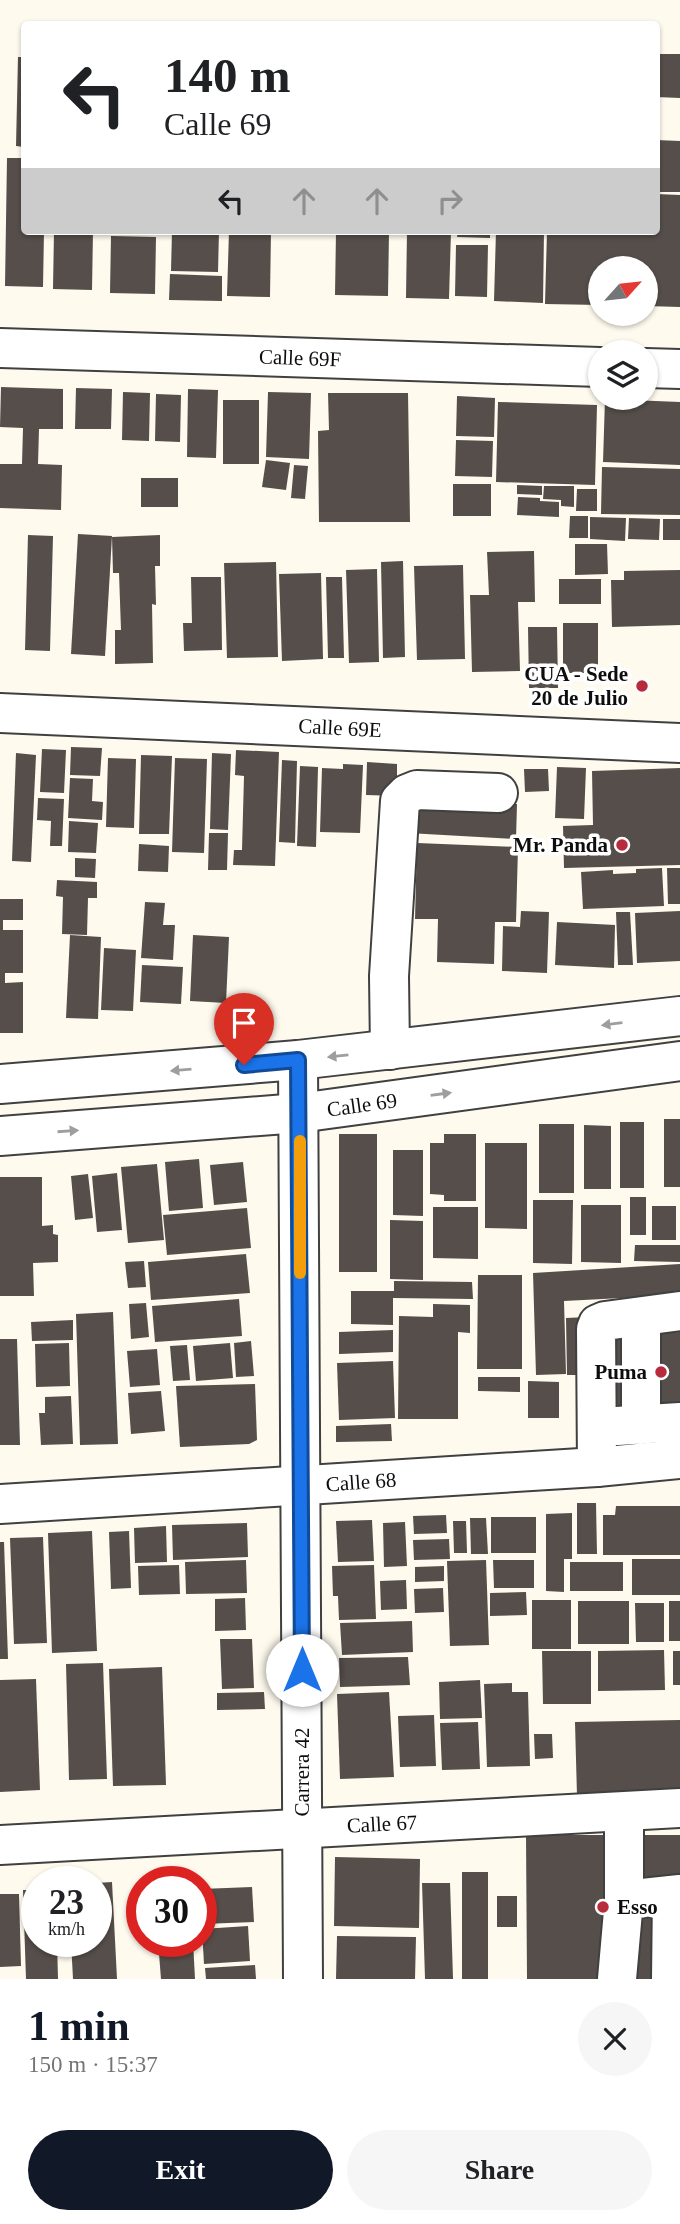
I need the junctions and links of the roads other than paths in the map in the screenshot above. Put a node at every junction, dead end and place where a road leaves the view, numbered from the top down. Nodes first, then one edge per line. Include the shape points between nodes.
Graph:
1 (0, 348) edge
2 (588, 367) edge
3 (658, 368) edge
4 (680, 369) edge
5 (0, 713) edge
6 (680, 743) edge
7 (498, 793) dead end
8 (680, 1016) edge
9 (390, 1050) junction
10 (298, 1060) junction
11 (680, 1061) edge
12 (0, 1084) edge
13 (299, 1113) junction
14 (0, 1136) edge
15 (680, 1311) edge
16 (640, 1317) junction
17 (680, 1422) edge
18 (642, 1424) junction
19 (597, 1427) junction
20 (680, 1459) edge
21 (597, 1467) junction
22 (301, 1485) junction
23 (0, 1504) edge
24 (680, 1808) edge
25 (624, 1812) junction
26 (302, 1828) junction
27 (0, 1845) edge
28 (676, 1894) edge
29 (624, 1900) junction
30 (303, 1979) edge
31 (617, 1979) edge
32 (671, 1979) edge

1 - 2 street, Calle 69F
3 - 4 street
5 - 6 street, Calle 69E
7 - 9 street via 417,790 400,802 389,976
8 -> 9 street
9 -> 10 street
10 -> 12 street
10 - 13 street, Carrera 42
13 -> 11 street, Calle 69
14 -> 13 street, Calle 69
13 - 22 street, Carrera 42
15 - 16 street
16 - 18 street
16 - 19 street via 605,1321 596,1329
17 - 18 street
18 - 19 street
19 - 21 street
20 - 21 street, Calle 68
21 - 22 street, Calle 68
22 - 23 street, Calle 68
22 - 26 street, Carrera 42
24 - 25 street, Calle 67
25 - 26 street, Calle 67
25 - 29 street
26 - 27 street, Calle 67
26 - 30 street, Carrera 42
28 - 29 street
28 - 32 street
29 - 31 street

